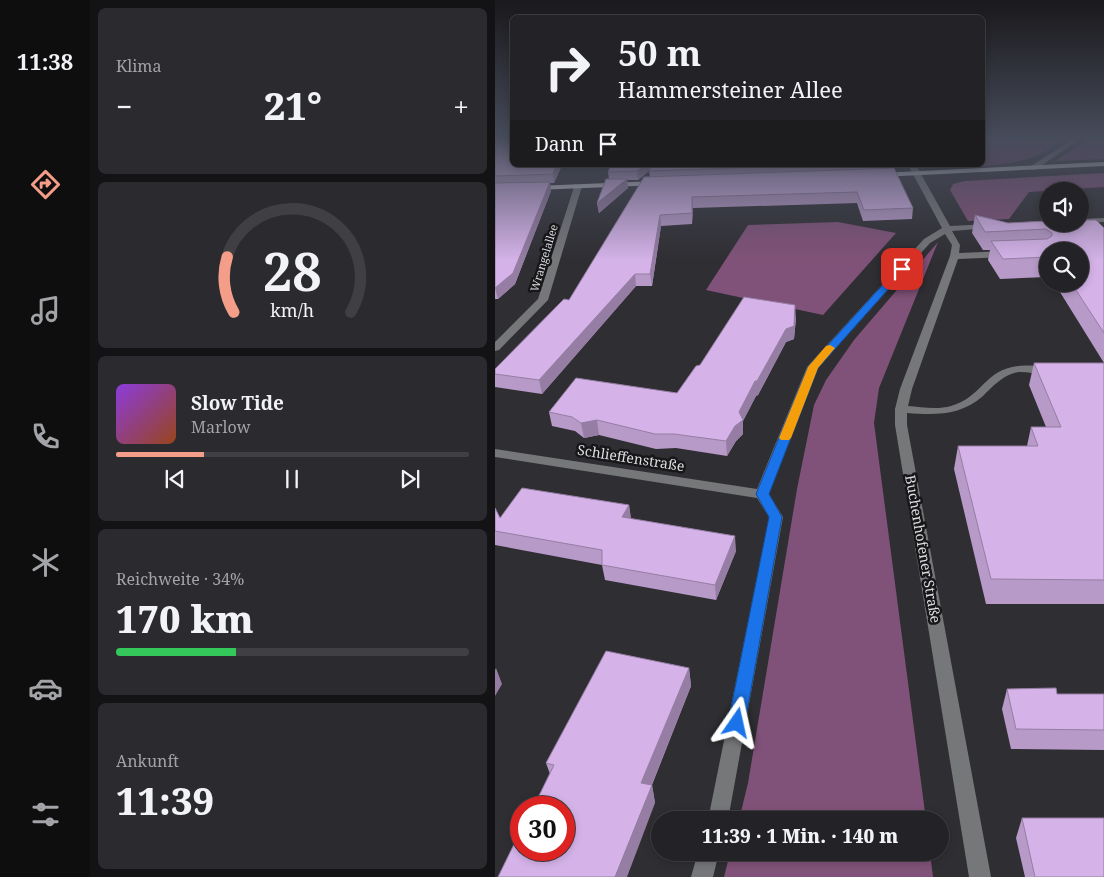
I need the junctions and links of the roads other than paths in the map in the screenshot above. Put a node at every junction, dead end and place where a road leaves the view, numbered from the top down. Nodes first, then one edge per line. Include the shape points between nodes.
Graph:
1 (921, 180) edge
2 (667, 183) edge
3 (578, 186) junction
4 (523, 188) edge
5 (1104, 220) edge
6 (1089, 221) edge
7 (1002, 226) edge
8 (947, 229) junction
9 (1013, 254) edge
10 (954, 256) junction
11 (495, 348) edge
12 (1058, 370) edge
13 (901, 409) junction
14 (495, 453) edge
15 (762, 494) junction
16 (720, 811) edge
17 (706, 861) edge
18 (701, 877) edge
19 (980, 877) edge

1 - 8 street
2 - 3 main road
3 - 4 main road
3 - 11 street, Wrangelallee via 543,300
5 - 6 street
7 - 8 street
8 - 10 street via 956,245
8 - 15 street via 927,241 813,367
9 - 10 street
10 - 13 street, Buchenhofener Straße
12 - 13 street via 1013,370 956,408
13 - 19 street, Buchenhofener Straße via 901,425
14 - 15 street, Schlieffenstraße
15 - 16 street via 776,517
17 - 18 street

